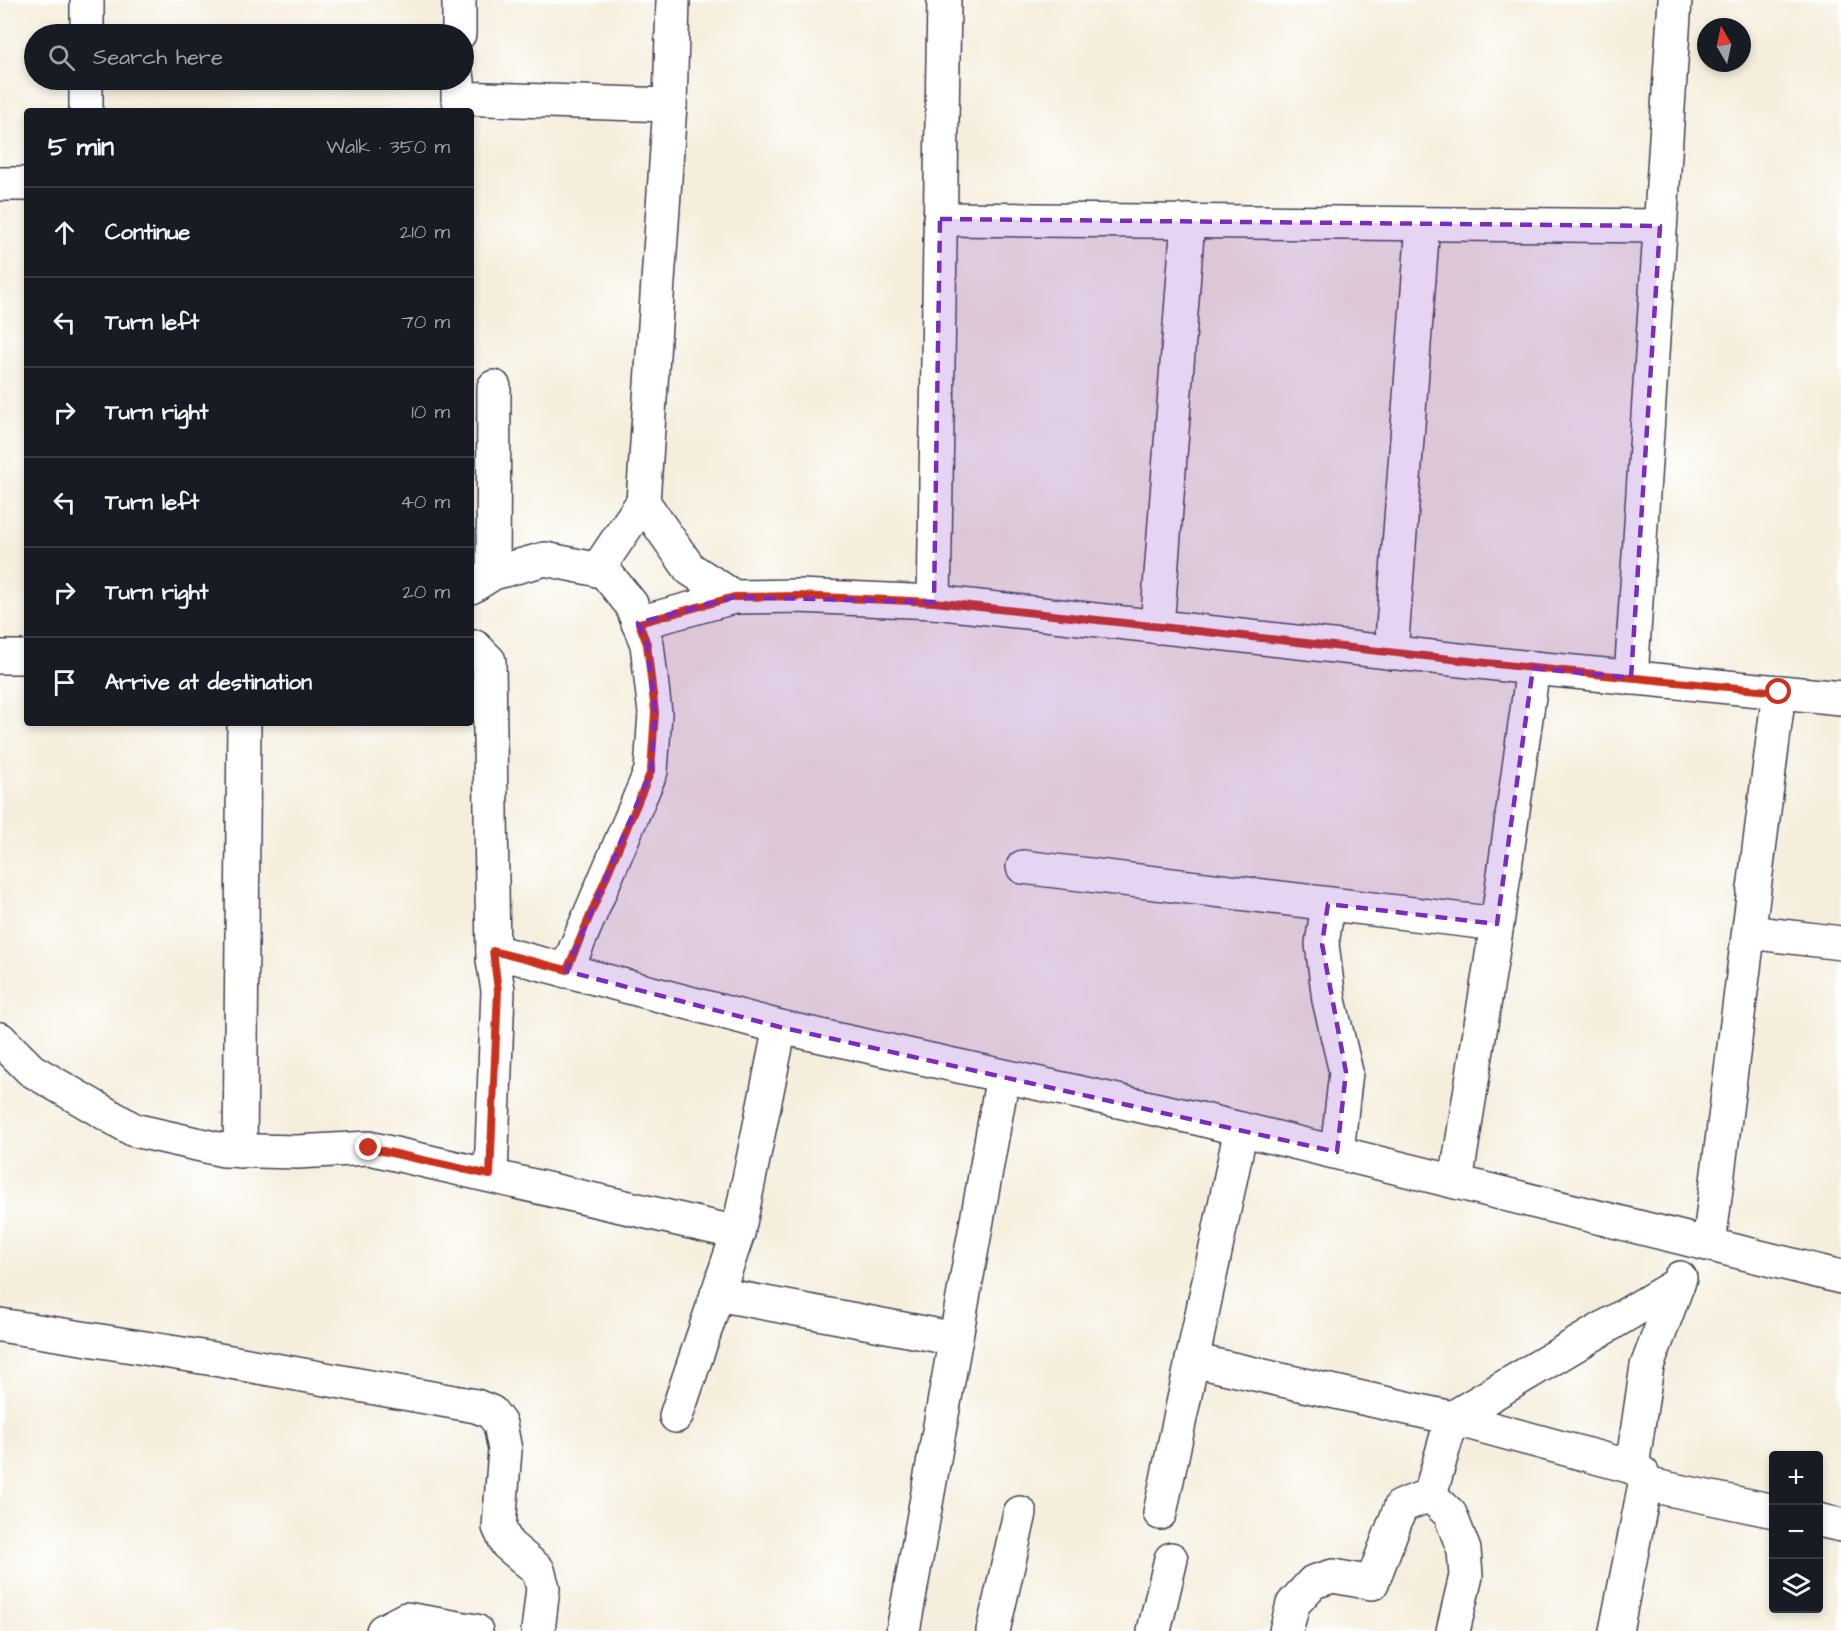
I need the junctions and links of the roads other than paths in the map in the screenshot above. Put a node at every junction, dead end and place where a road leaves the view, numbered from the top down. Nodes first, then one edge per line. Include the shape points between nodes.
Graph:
1 (87, 0) edge
2 (459, 0) edge
3 (672, 0) edge
4 (944, 0) edge
5 (1675, 0) edge
6 (87, 24) edge
7 (459, 24) edge
8 (86, 90) edge
9 (458, 90) edge
10 (670, 105) junction
11 (86, 108) edge
12 (0, 184) edge
13 (24, 184) edge
14 (940, 219) junction
15 (1188, 221) junction
16 (1423, 224) junction
17 (1660, 226) junction
18 (494, 387) dead end
19 (643, 502) junction
20 (597, 570) junction
21 (482, 580) edge
22 (734, 597) junction
23 (934, 602) junction
24 (639, 623) junction
25 (1157, 627) junction
26 (474, 648) edge
27 (1391, 653) junction
28 (0, 657) edge
29 (24, 657) edge
30 (1533, 668) junction
31 (1631, 678) junction
32 (1779, 692) junction
33 (1841, 698) edge
34 (244, 726) edge
35 (1023, 867) dead end
36 (1328, 904) junction
37 (1497, 924) junction
38 (1749, 932) junction
39 (1841, 943) edge
40 (493, 951) junction
41 (567, 970) junction
42 (780, 1027) junction
43 (0, 1039) edge
44 (1002, 1076) junction
45 (1241, 1129) junction
46 (240, 1151) junction
47 (1337, 1152) junction
48 (490, 1175) junction
49 (1456, 1182) junction
50 (738, 1233) junction
51 (1701, 1242) junction
52 (1841, 1277) edge
53 (1677, 1284) junction
54 (717, 1294) junction
55 (0, 1325) edge
56 (956, 1339) junction
57 (1192, 1360) junction
58 (676, 1416) dead end
59 (1452, 1418) junction
60 (1638, 1475) junction
61 (1430, 1495) junction
62 (1769, 1510) edge
63 (1020, 1513) dead end
64 (1160, 1513) dead end
65 (1823, 1521) edge
66 (1841, 1525) edge
67 (1171, 1559) dead end
68 (383, 1631) edge
69 (476, 1631) edge
70 (538, 1631) edge
71 (903, 1631) edge
72 (993, 1631) edge
73 (1154, 1631) edge
74 (1286, 1631) edge
75 (1453, 1631) edge
76 (1616, 1631) edge

1 - 6 street
2 - 7 street
3 - 10 street
4 - 14 street
5 - 17 street
8 - 11 street
9 - 10 street via 458,98
10 - 19 street
12 - 13 street
14 - 15 street
14 - 23 street
15 - 16 street
15 - 25 street
16 - 17 street
16 - 27 street
17 - 31 street
18 - 21 street
19 - 20 street
19 - 22 street via 690,569
20 - 21 street via 545,559
20 - 24 street via 604,571 631,604
22 - 23 street
22 - 24 street
23 - 25 street
24 - 41 street via 647,644 655,712 651,771
25 - 27 street
26 - 40 street via 489,661
27 - 30 street
28 - 29 street
30 - 31 street
30 - 37 street
31 - 32 street
32 - 33 street
32 - 38 street
34 - 46 street
35 - 36 street
36 - 37 street
36 - 47 street via 1322,944 1329,1000 1346,1072
37 - 49 street
38 - 39 street
38 - 51 street
40 - 41 street
40 - 48 street via 498,990
41 - 42 street
42 - 44 street
42 - 50 street
43 - 46 street via 31,1070 134,1130
44 - 45 street
44 - 56 street
45 - 47 street
45 - 57 street
46 - 48 street via 369,1148
47 - 49 street
48 - 50 street
49 - 51 street
50 - 54 street
51 - 52 street
51 - 53 street
53 - 59 street
53 - 60 street via 1647,1366
54 - 56 street
54 - 58 street
55 - 70 street via 208,1358 476,1406 491,1412 500,1424 505,1450 499,1527 507,1544 538,1570 543,1588
56 - 71 street
57 - 59 street
57 - 64 street
59 - 60 street
59 - 61 street
60 - 62 street
60 - 76 street
61 - 74 street via 1401,1506 1371,1583 1333,1576 1313,1582 1293,1604
61 - 75 street via 1450,1514 1464,1550 1466,1576
63 - 72 street
65 - 66 street
67 - 73 street
68 - 69 street via 406,1619

